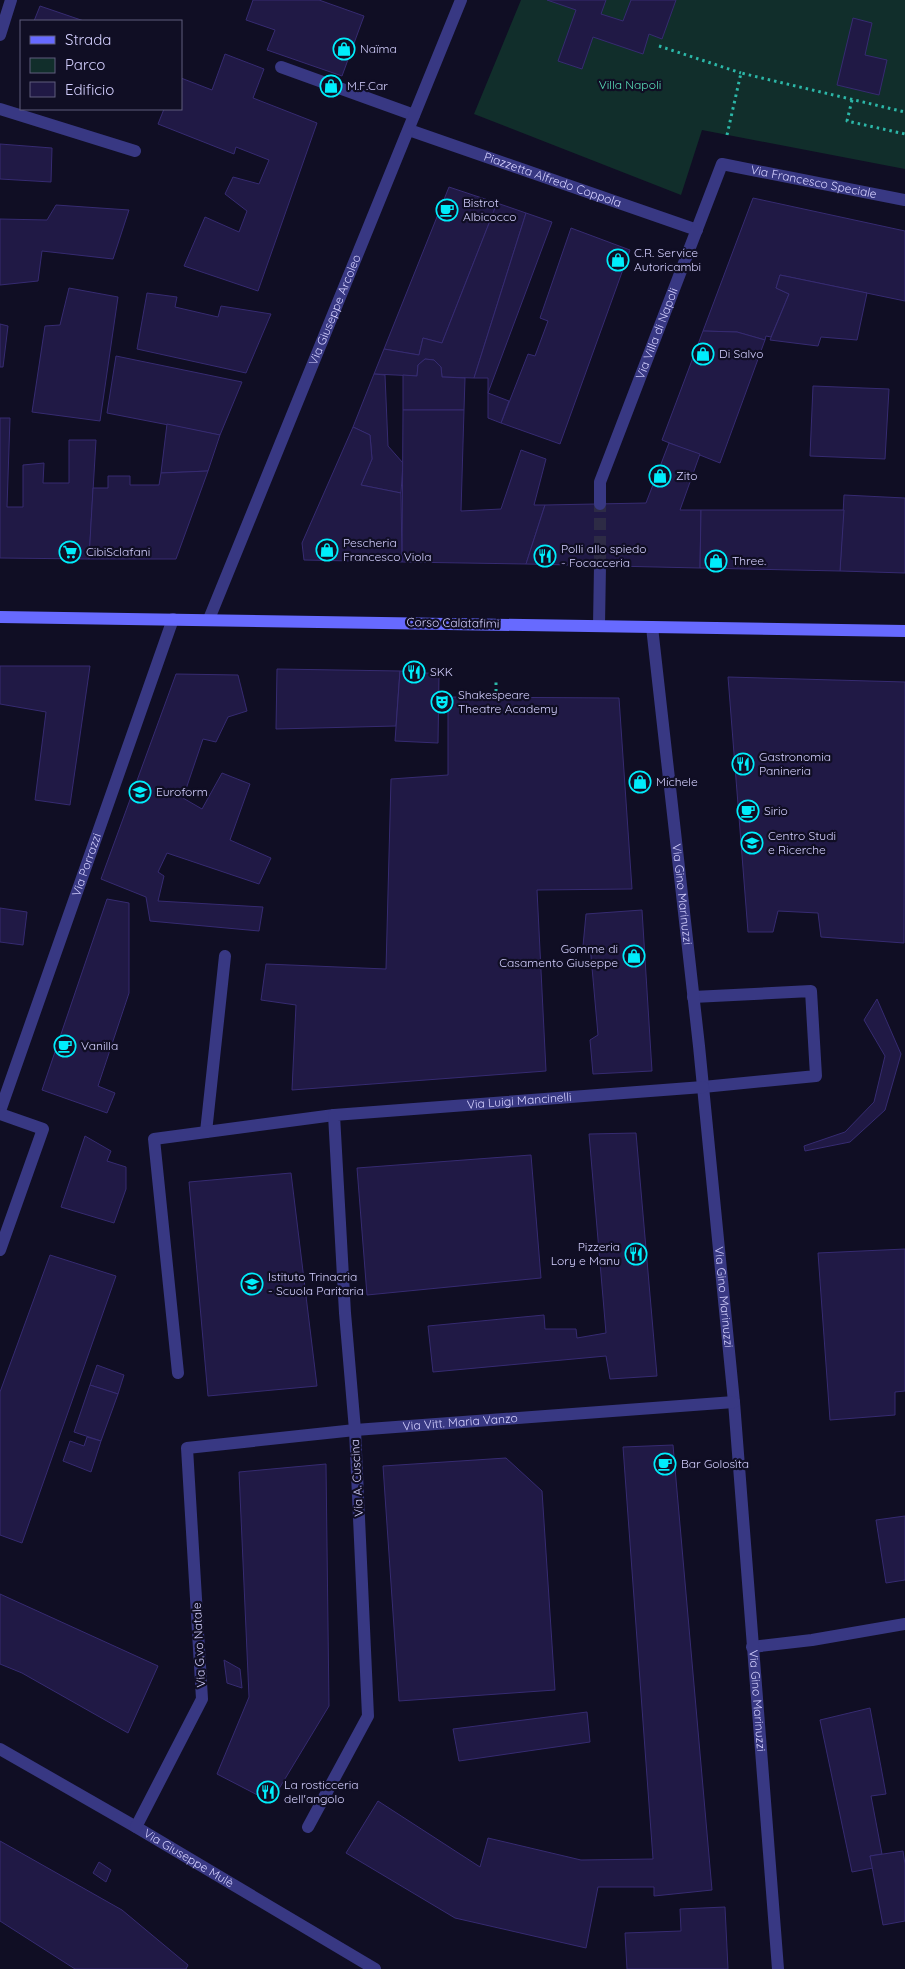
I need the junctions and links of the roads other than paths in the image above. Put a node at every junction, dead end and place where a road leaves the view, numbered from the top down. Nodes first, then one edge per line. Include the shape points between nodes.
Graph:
1 (11, 0) edge
2 (462, 0) edge
3 (0, 35) edge
4 (281, 67) dead end
5 (0, 108) edge
6 (414, 115) junction
7 (409, 130) junction
8 (135, 152) dead end
9 (722, 164) joint
10 (905, 200) edge
11 (697, 230) junction
12 (600, 504) tunnel mouth
13 (600, 566) tunnel mouth
14 (0, 618) edge
15 (173, 619) junction
16 (209, 619) junction
17 (599, 625) junction
18 (652, 627) junction
19 (905, 630) edge
20 (225, 956) dead end
21 (693, 997) junction
22 (703, 1086) junction
23 (0, 1112) edge
24 (334, 1115) junction
25 (206, 1132) junction
26 (0, 1250) edge
27 (178, 1373) dead end
28 (734, 1402) junction
29 (355, 1430) junction
30 (187, 1448) joint
31 (905, 1624) edge
32 (752, 1647) junction
33 (0, 1749) edge
34 (136, 1827) junction
35 (308, 1827) dead end
36 (375, 1969) edge
37 (778, 1969) edge

1 - 3 street
2 - 6 street, Via Giuseppe Arcoleo
4 - 6 street
5 - 8 street
6 - 7 street, Via Giuseppe Arcoleo
7 - 11 street, Piazzetta Alfredo Coppola
7 - 16 street, Via Giuseppe Arcoleo
9 - 10 street, Via Francesco Speciale
9 - 11 street, Via Villa di Napoli
11 - 12 street, Via Villa di Napoli via 600,482
13 - 17 street
14 - 15 main road, Corso Calatafimi
15 - 16 main road, Corso Calatafimi
15 - 23 street, Via Porrazzi
16 - 17 main road, Corso Calatafimi
17 - 18 main road, Corso Calatafimi
18 - 19 main road, Corso Calatafimi
18 - 21 street, Via Gino Marinuzzi
20 - 25 street
21 - 22 street, Via Gino Marinuzzi
21 - 22 street, Via Luigi Mancinelli via 811,992 816,1076
22 - 24 street, Via Luigi Mancinelli
22 - 28 street, Via Gino Marinuzzi
23 - 26 street, Via Porrazzi via 43,1129
24 - 25 street, Via Luigi Mancinelli
24 - 29 street, Via A. Cuscina
25 - 27 street, Via Luigi Mancinelli via 154,1139
28 - 29 street, Via Vitt. Maria Vanzo
28 - 32 street, Via Gino Marinuzzi
29 - 30 street, Via Vitt. Maria Vanzo
29 - 35 street, Via A. Cuscina via 368,1716
30 - 34 street, Via G.vo Natale via 202,1699
31 - 32 street
32 - 37 street, Via Gino Marinuzzi
33 - 34 street, Via Giuseppe Mulè
34 - 36 street, Via Giuseppe Mulè

